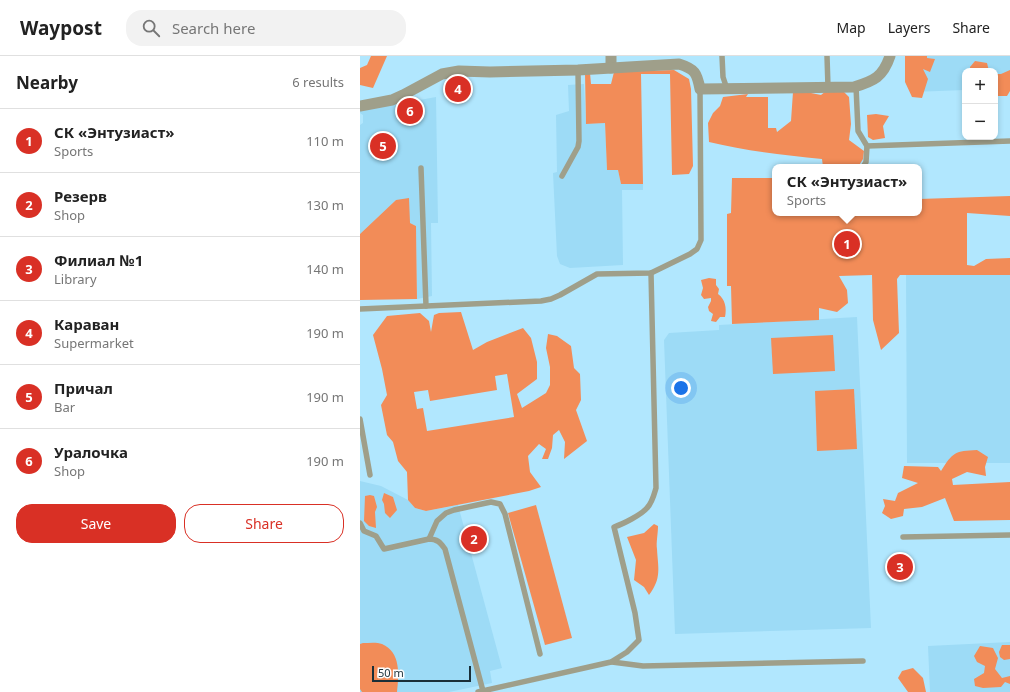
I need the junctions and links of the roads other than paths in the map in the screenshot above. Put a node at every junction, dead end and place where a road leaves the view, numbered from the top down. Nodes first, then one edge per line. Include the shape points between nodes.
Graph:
1 (611, 56) edge
2 (722, 56) edge
3 (828, 56) edge
4 (890, 56) edge
5 (611, 68) junction
6 (578, 70) junction
7 (856, 86) junction
8 (828, 87) junction
9 (700, 89) junction
10 (728, 89) junction
11 (360, 106) edge
12 (1010, 141) edge
13 (867, 146) junction
14 (865, 164) edge
15 (420, 168) dead end
16 (562, 176) dead end
17 (651, 273) junction
18 (426, 306) junction
19 (360, 309) edge
20 (360, 419) edge
21 (370, 475) dead end
22 (360, 523) edge
23 (1010, 535) edge
24 (903, 537) dead end
25 (429, 539) junction
26 (540, 654) dead end
27 (863, 661) dead end
28 (612, 662) junction
29 (481, 691) edge

1 - 5 street
2 - 10 lane via 723,77
3 - 8 lane
4 - 7 street via 879,77
5 - 6 street
5 - 9 street via 679,64 690,67 697,76
6 - 11 street via 458,71 442,74 392,100
6 - 16 lane via 579,141
7 - 8 street
7 - 13 lane via 858,131
8 - 10 street
9 - 10 street
9 - 17 lane via 701,240 697,249 690,254
12 - 13 lane
13 - 14 lane
15 - 18 lane
17 - 18 lane via 596,274 560,295 541,301
17 - 28 lane via 656,488 647,509 624,524 614,527 639,640 628,652
18 - 19 lane
20 - 21 lane
22 - 25 lane via 364,531 376,536 384,550
23 - 24 lane
25 - 26 lane via 438,521 446,513 491,502 500,504 505,514
25 - 29 lane via 440,542 445,549
27 - 28 lane via 643,666
28 - 29 lane

